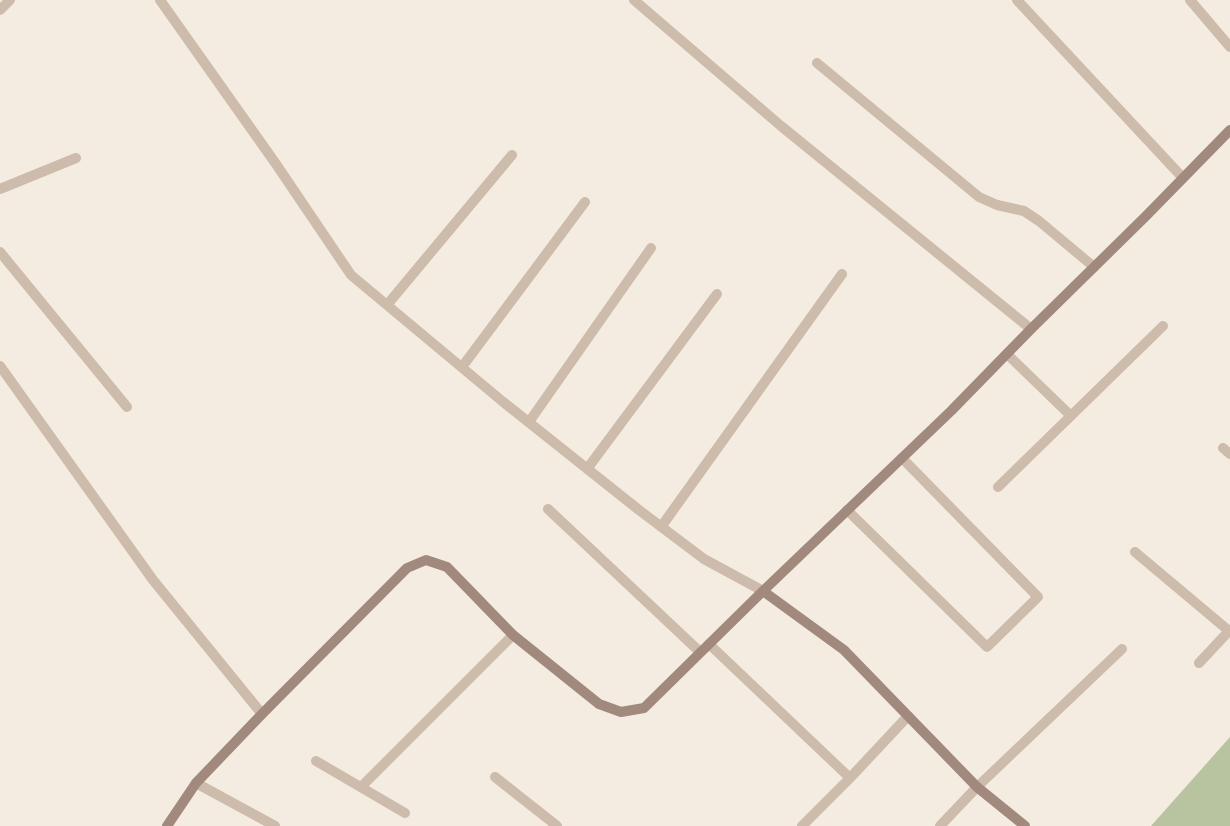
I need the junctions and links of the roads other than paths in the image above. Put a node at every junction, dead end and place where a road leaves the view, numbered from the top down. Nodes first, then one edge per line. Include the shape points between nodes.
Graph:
1 (10, 0) edge
2 (160, 0) edge
3 (634, 0) edge
4 (1017, 0) edge
5 (1190, 0) edge
6 (0, 10) edge
7 (1230, 47) edge
8 (817, 63) dead end
9 (1230, 130) edge
10 (512, 155) dead end
11 (76, 158) dead end
12 (1183, 178) junction
13 (0, 190) edge
14 (585, 202) dead end
15 (651, 248) dead end
16 (0, 252) edge
17 (1094, 267) junction
18 (842, 274) dead end
19 (717, 294) dead end
20 (387, 305) junction
21 (1164, 326) dead end
22 (1031, 329) junction
23 (1007, 354) junction
24 (0, 366) edge
25 (462, 367) junction
26 (127, 408) dead end
27 (1071, 416) junction
28 (529, 422) junction
29 (902, 458) junction
30 (587, 469) junction
31 (998, 487) dead end
32 (548, 509) dead end
33 (847, 510) junction
34 (661, 527) junction
35 (1135, 552) dead end
36 (763, 590) junction
37 (1229, 630) edge
38 (513, 635) junction
39 (709, 644) junction
40 (1122, 648) dead end
41 (700, 652) junction
42 (1199, 663) dead end
43 (262, 714) junction
44 (908, 716) junction
45 (316, 761) dead end
46 (495, 777) dead end
47 (850, 778) junction
48 (196, 783) junction
49 (977, 787) junction
50 (361, 788) junction
51 (405, 813) dead end
52 (167, 826) edge
53 (275, 826) edge
54 (557, 826) edge
55 (802, 826) edge
56 (940, 826) edge
57 (1025, 826) edge

1 - 6 street
2 - 20 street via 351,275
3 - 22 street via 781,126
4 - 12 street
5 - 7 street
8 - 17 street via 979,198 1024,211
9 - 12 street
10 - 20 street
11 - 13 street
12 - 17 street
14 - 25 street
15 - 28 street
16 - 26 street
17 - 22 street
18 - 34 street
19 - 30 street
20 - 25 street
21 - 27 street
22 - 23 street
23 - 27 street
23 - 29 street
24 - 43 street via 153,580
25 - 28 street
27 - 31 street
28 - 30 street
29 - 33 street
29 - 33 street via 1038,597 987,647
30 - 34 street
32 - 41 street
33 - 36 street
34 - 36 street via 704,559
35 - 37 street
36 - 39 street
36 - 44 street via 844,650
37 - 42 street
38 - 41 street via 599,704 621,712 644,708
38 - 43 street via 447,567 426,560 407,568
38 - 50 street
39 - 41 street
39 - 47 street
40 - 49 street
43 - 48 street
44 - 47 street
44 - 49 street
45 - 50 street
46 - 54 street
47 - 55 street
48 - 52 street
48 - 53 street
49 - 56 street
49 - 57 street
50 - 51 street

